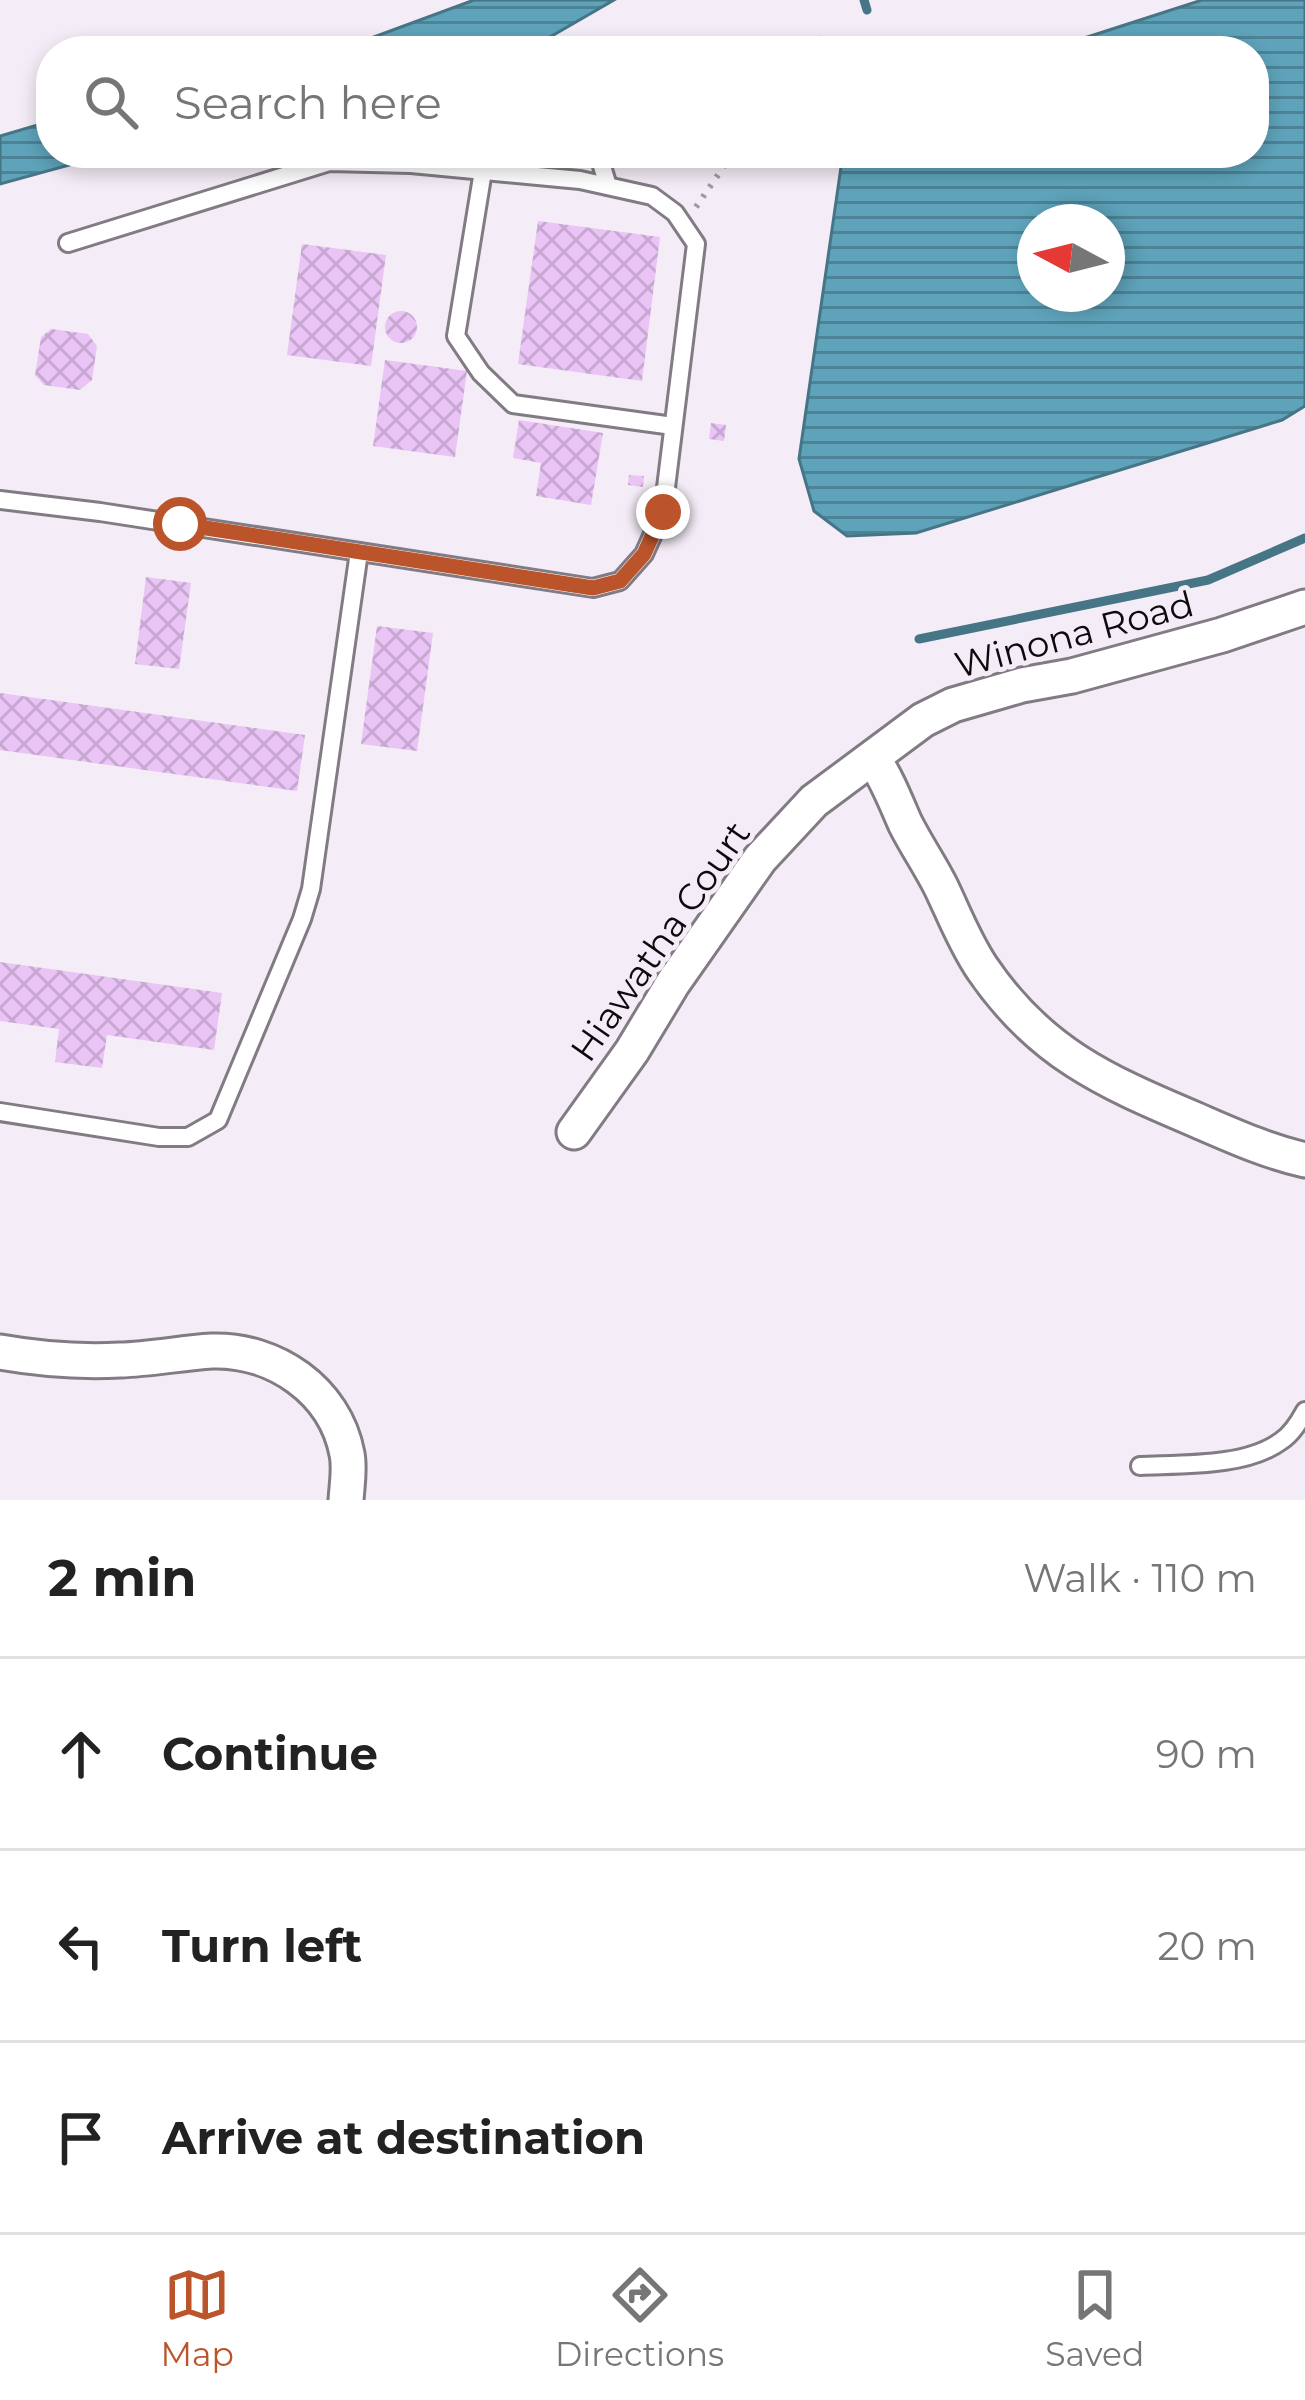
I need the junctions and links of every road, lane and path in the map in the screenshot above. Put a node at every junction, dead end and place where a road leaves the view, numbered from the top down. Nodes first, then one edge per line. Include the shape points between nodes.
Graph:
1 (310, 168) edge
2 (459, 168) edge
3 (603, 168) edge
4 (723, 168) edge
5 (483, 170) junction
6 (608, 186) junction
7 (682, 224) junction
8 (68, 243) dead end
9 (674, 426) junction
10 (0, 500) edge
11 (359, 552) junction
12 (1305, 607) edge
13 (874, 758) junction
14 (0, 1112) edge
15 (574, 1132) dead end
16 (1305, 1160) edge
17 (0, 1352) edge
18 (1305, 1411) edge
19 (1140, 1466) dead end
20 (346, 1500) edge

1 - 8 lane
2 - 5 lane
3 - 6 lane
4 - 7 path
5 - 6 lane
5 - 9 lane via 456,336 481,373 512,404
6 - 7 lane via 652,196
7 - 9 lane via 696,244
9 - 11 lane via 663,512 644,554 620,581 593,588
10 - 11 lane
11 - 14 lane via 311,889 218,1120 188,1137 158,1137
12 - 13 street, Winona Road via 952,705
13 - 15 street, Hiawatha Court via 814,801 760,859
13 - 16 street via 959,928 1019,1016 1060,1052 1129,1092
17 - 20 street via 85,1360 252,1354 292,1372 338,1424 348,1456
18 - 19 lane via 1281,1442 1253,1454

